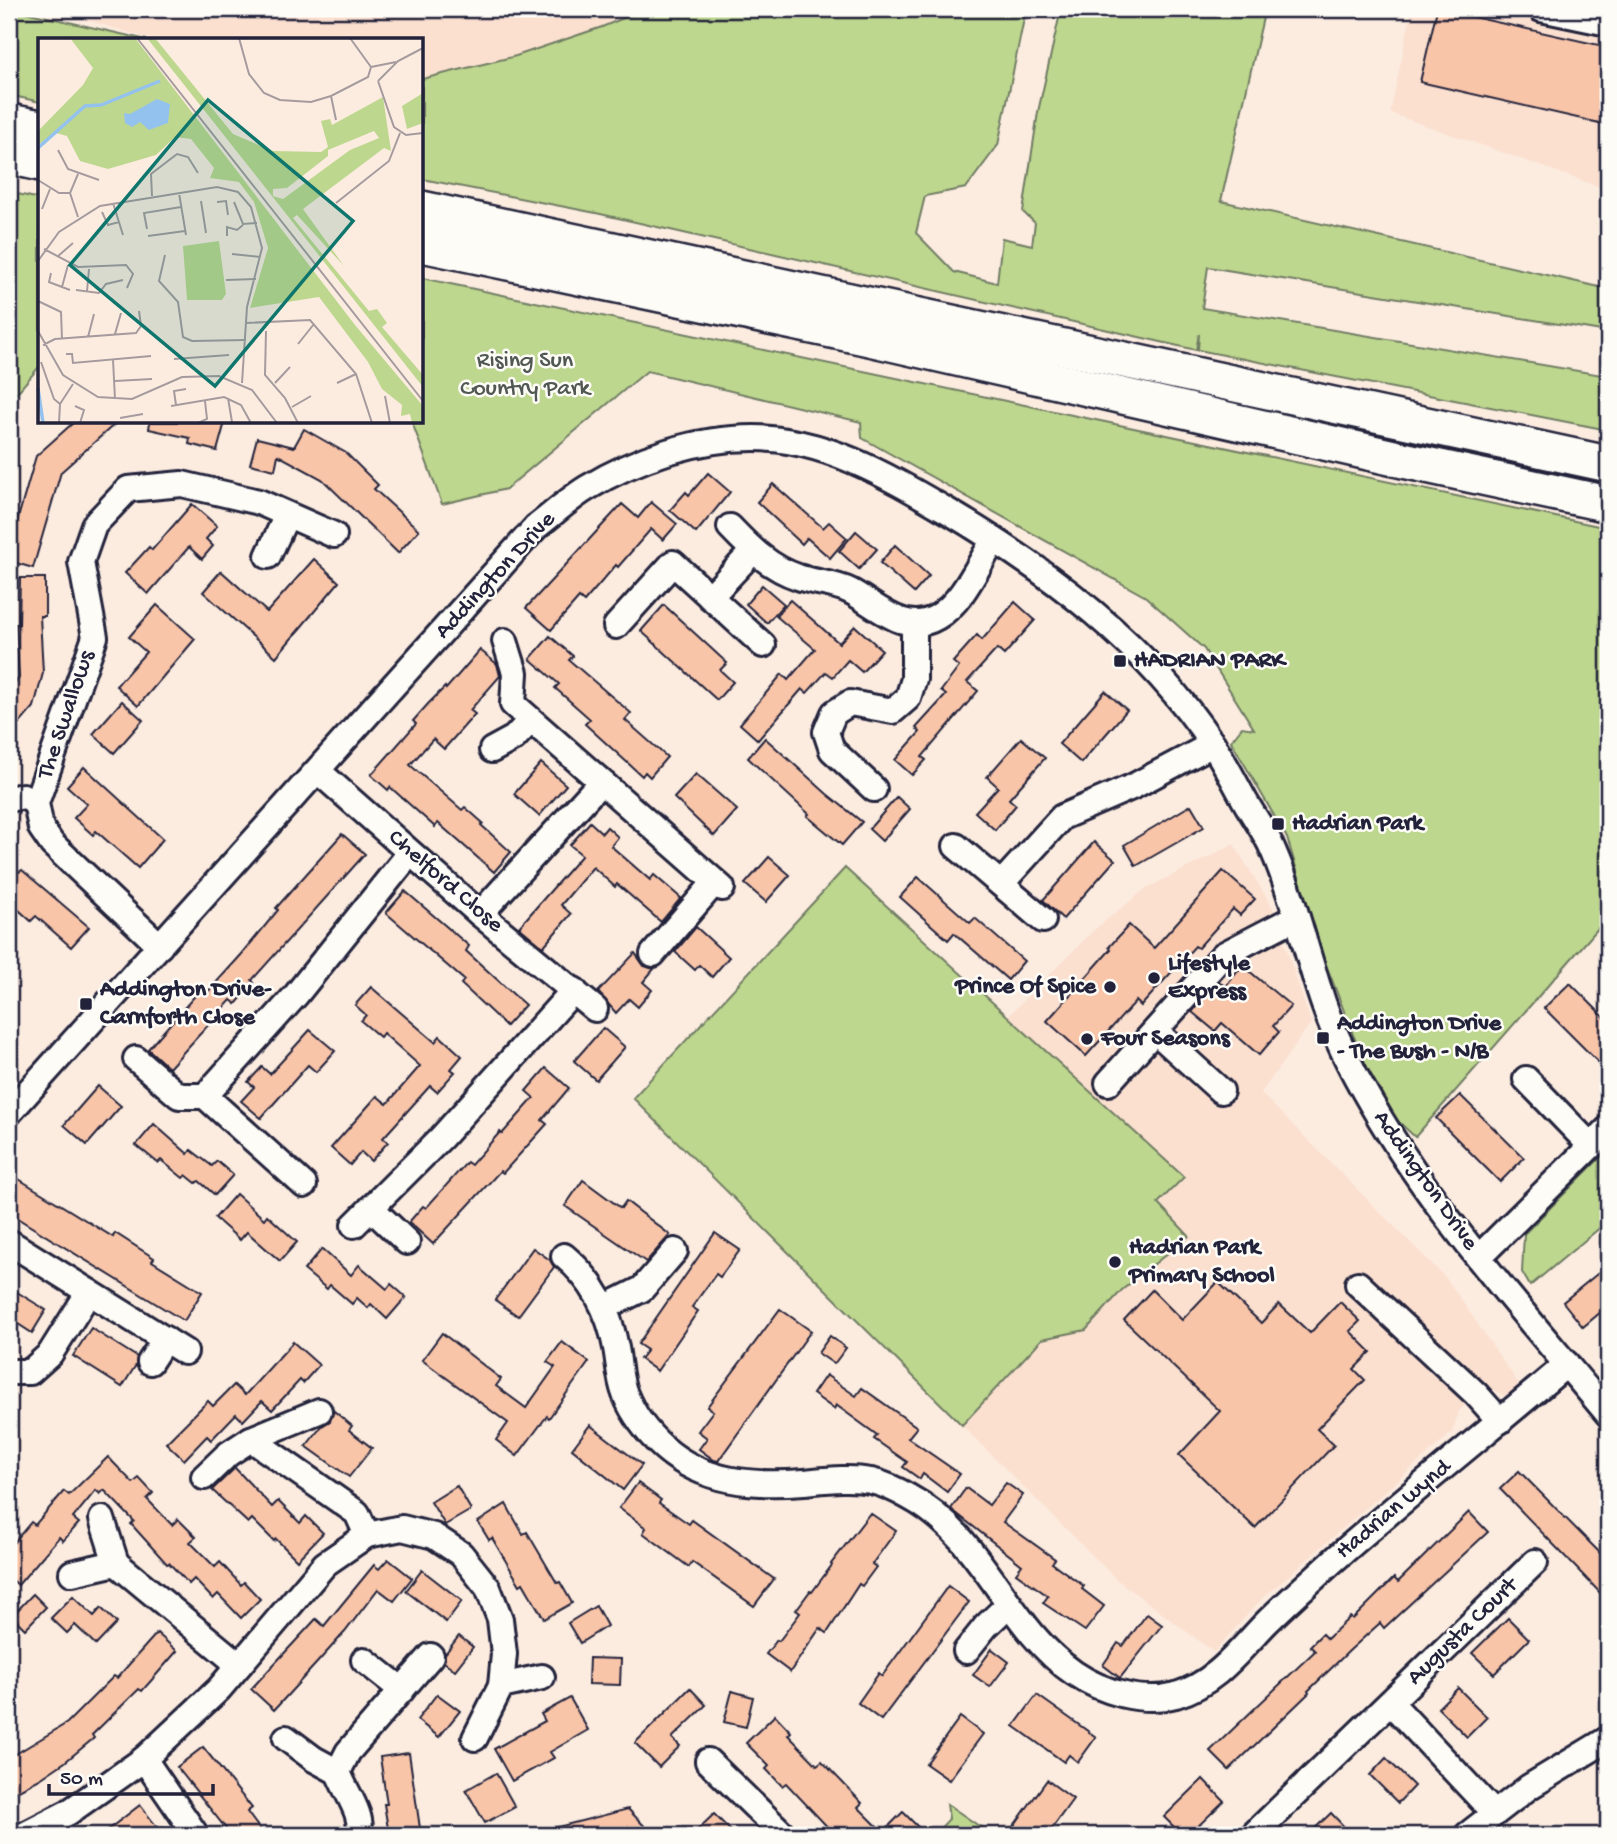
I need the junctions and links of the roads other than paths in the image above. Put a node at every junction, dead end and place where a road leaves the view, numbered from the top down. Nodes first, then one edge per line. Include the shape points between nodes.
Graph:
1 (1541, 9) edge
2 (1608, 23) edge
3 (9, 121) edge
4 (38, 128) edge
5 (9, 156) edge
6 (38, 163) edge
7 (424, 209) edge
8 (424, 244) edge
9 (1608, 464) edge
10 (1608, 504) edge
11 (288, 515) junction
12 (730, 527) dead end
13 (334, 536) dead end
14 (994, 540) junction
15 (752, 551) junction
16 (268, 556) dead end
17 (710, 597) junction
18 (914, 625) junction
19 (617, 626) dead end
20 (505, 641) dead end
21 (763, 645) dead end
22 (522, 712) junction
23 (1213, 744) junction
24 (492, 750) dead end
25 (318, 771) junction
26 (601, 782) junction
27 (874, 789) dead end
28 (9, 799) edge
29 (36, 803) junction
30 (956, 846) dead end
31 (410, 853) junction
32 (1001, 884) junction
33 (480, 914) junction
34 (1296, 917) junction
35 (1043, 920) dead end
36 (160, 946) junction
37 (653, 954) dead end
38 (574, 990) junction
39 (595, 1009) dead end
40 (1155, 1031) junction
41 (136, 1059) dead end
42 (1526, 1079) dead end
43 (1108, 1083) dead end
44 (1221, 1091) dead end
45 (205, 1096) junction
46 (9, 1113) edge
47 (1600, 1137) edge
48 (304, 1185) dead end
49 (9, 1242) edge
50 (407, 1242) dead end
51 (675, 1251) dead end
52 (564, 1256) dead end
53 (1479, 1257) junction
54 (1358, 1283) dead end
55 (89, 1292) junction
56 (604, 1308) junction
57 (150, 1362) dead end
58 (1567, 1364) junction
59 (9, 1372) edge
60 (319, 1411) dead end
61 (1608, 1414) edge
62 (1500, 1421) junction
63 (251, 1439) junction
64 (204, 1477) dead end
65 (102, 1519) dead end
66 (368, 1535) junction
67 (1535, 1562) dead end
68 (116, 1563) junction
69 (72, 1573) dead end
70 (1009, 1604) junction
71 (966, 1651) dead end
72 (431, 1656) dead end
73 (364, 1660) dead end
74 (239, 1665) junction
75 (542, 1677) dead end
76 (501, 1686) junction
77 (402, 1690) junction
78 (1391, 1703) junction
79 (286, 1738) dead end
80 (475, 1738) dead end
81 (1608, 1739) edge
82 (144, 1759) junction
83 (708, 1761) dead end
84 (338, 1772) junction
85 (1494, 1813) junction
86 (24, 1835) edge
87 (196, 1835) edge
88 (359, 1835) edge
89 (784, 1835) edge
90 (1253, 1835) edge
91 (1467, 1835) edge

1 - 2 street
3 - 4 highway
5 - 6 highway
7 - 9 highway
8 - 10 highway via 865,337
11 - 13 street, The Swallows
11 - 16 street
11 - 29 street, The Swallows via 259,502 182,484 128,489 94,524 81,562 95,636
12 - 15 street
14 - 18 street via 957,598 937,617
14 - 23 street, Addington Drive via 1050,577 1126,641
14 - 25 street, Addington Drive via 870,467 815,446 756,438 702,442 632,464 586,488 537,527
15 - 17 street
15 - 18 street via 774,567 848,590
17 - 19 street via 673,563
17 - 21 street
18 - 27 street via 914,679 908,698 893,711 850,703 834,713 826,732 832,750
20 - 22 street
22 - 24 street via 514,737
22 - 26 street
23 - 32 street via 1135,786 1062,817
23 - 34 street, Addington Drive via 1273,850
25 - 31 street, Chelford Close
25 - 36 street, Addington Drive
26 - 33 street
26 - 37 street via 718,885
28 - 29 street via 23,796
29 - 36 street, The Swallows via 41,828 52,844
30 - 32 street
31 - 33 street, Chelford Close
31 - 45 street via 296,995
32 - 35 street
33 - 38 street, Chelford Close
34 - 40 street via 1223,955
34 - 53 street, Addington Drive via 1324,1005 1357,1079 1395,1145
36 - 46 street, Addington Drive
38 - 39 street, Chelford Close
38 - 50 street via 442,1137 363,1216
40 - 43 street
40 - 44 street
41 - 45 street via 179,1096
42 - 47 street
45 - 48 street
47 - 53 street
49 - 55 street
51 - 56 street via 642,1289
52 - 56 street via 588,1279
53 - 58 street, Addington Drive
54 - 62 street
55 - 57 street via 175,1346
55 - 59 street via 50,1354 30,1372
56 - 70 street via 625,1394 648,1430 676,1458 730,1481 775,1484 856,1479 890,1487 947,1524 982,1563
58 - 61 street, Addington Drive
58 - 62 street, Hadrian wynd
60 - 63 street
62 - 70 street, Hadrian wynd via 1332,1562 1228,1665 1193,1688 1174,1695 1137,1698 1114,1692 1075,1674 1058,1660
63 - 64 street
63 - 66 street via 357,1513
65 - 68 street
66 - 74 street via 325,1564
66 - 76 street via 402,1528 434,1536 461,1554 488,1588 500,1619
67 - 78 street, Augusta Court
68 - 69 street
68 - 74 street
70 - 71 street
72 - 77 street
73 - 77 street
74 - 82 street
75 - 76 street
76 - 80 street
77 - 84 street via 348,1752
78 - 85 street, Augusta Court
78 - 90 street, Augusta Court
79 - 84 street
81 - 85 street
82 - 86 street via 69,1812
82 - 87 street
83 - 89 street
84 - 88 street via 356,1809
85 - 91 street

